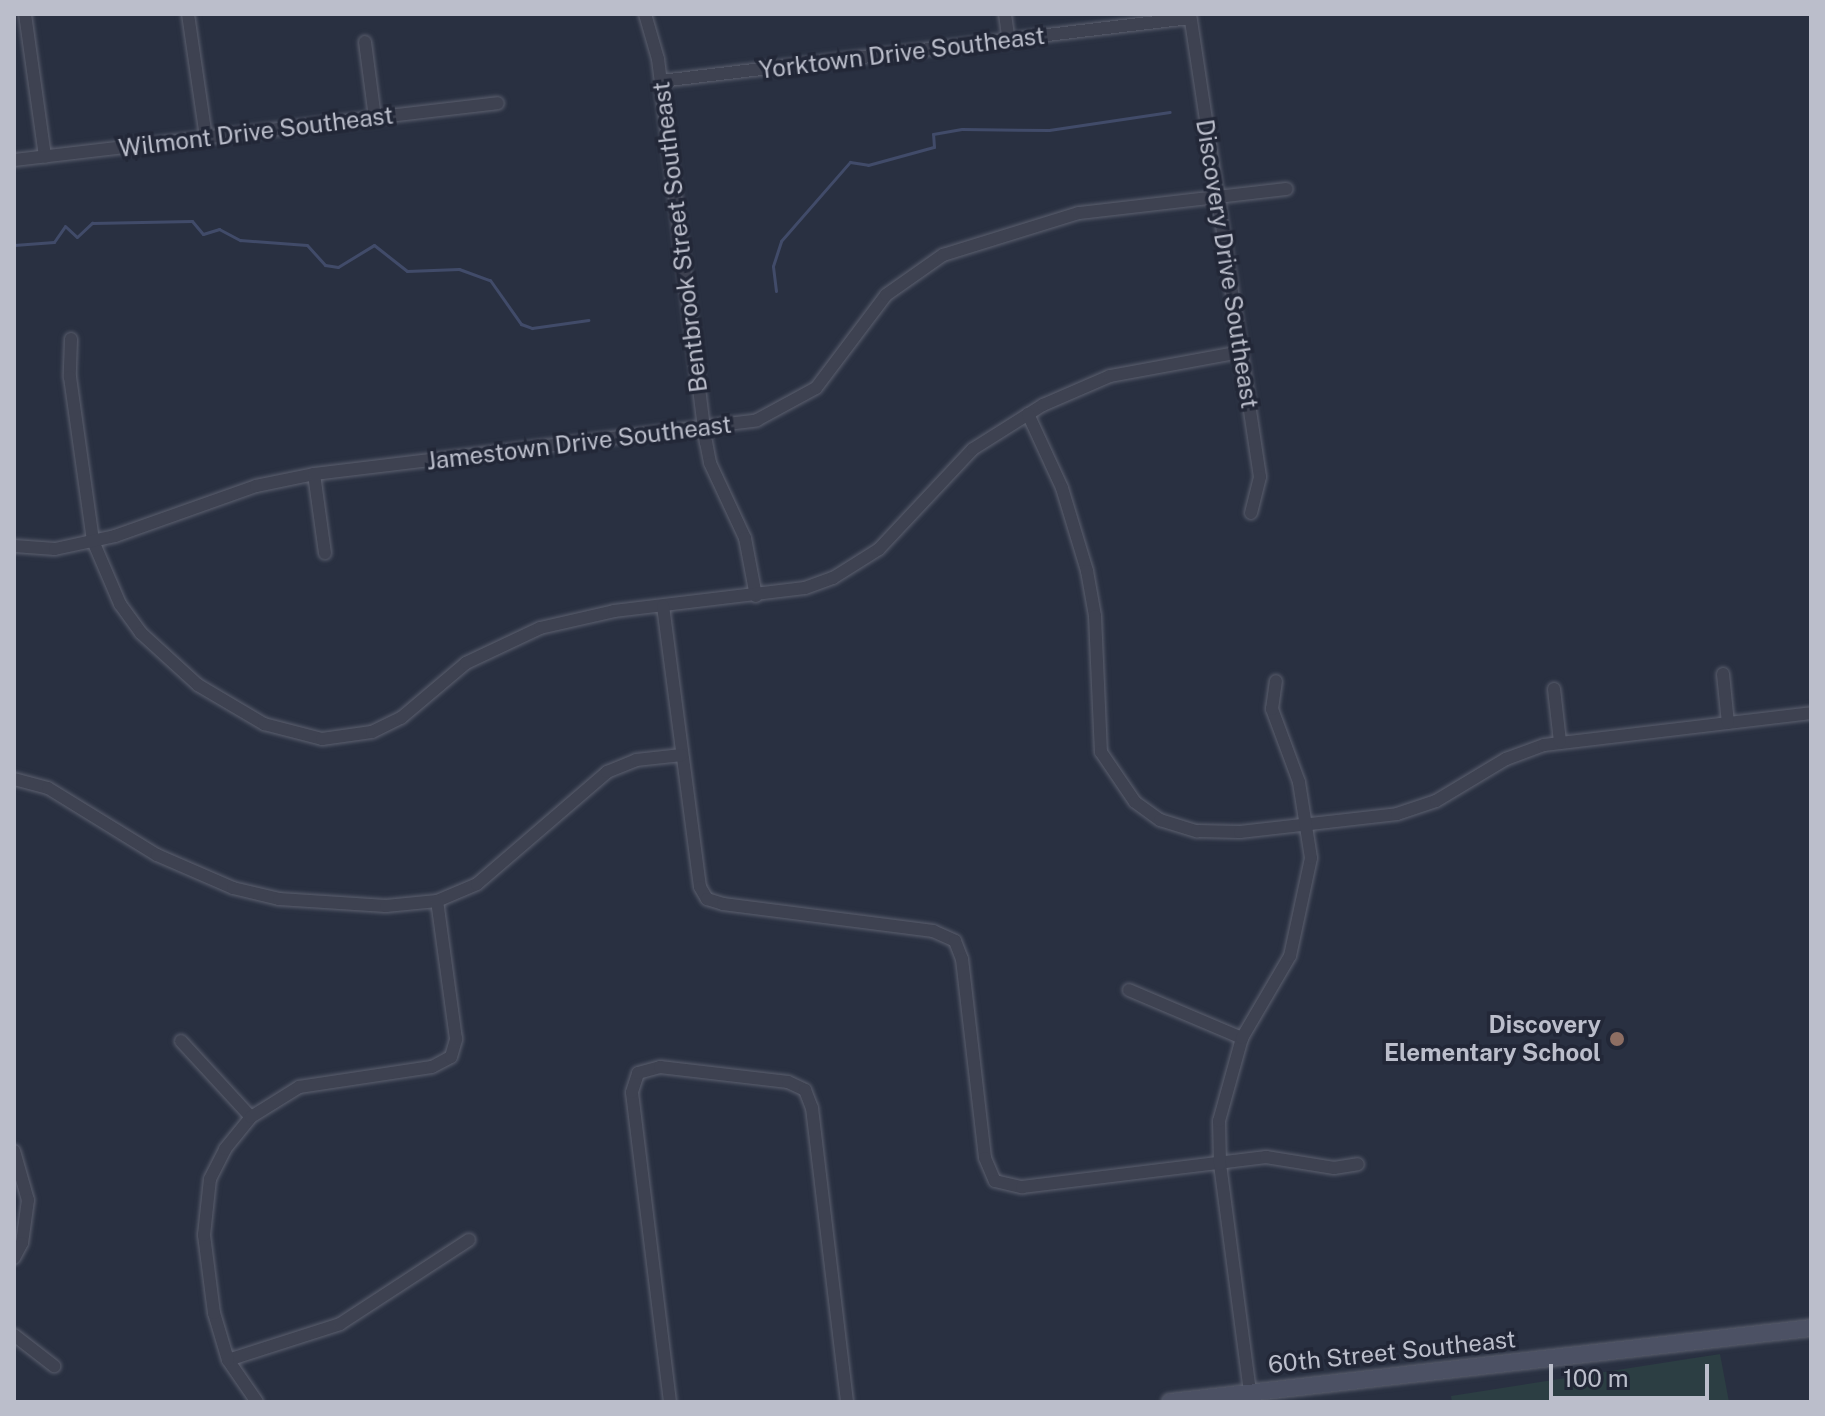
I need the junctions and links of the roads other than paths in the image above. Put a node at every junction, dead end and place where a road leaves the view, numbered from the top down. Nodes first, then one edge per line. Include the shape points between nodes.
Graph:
1 (25, 14) edge
2 (188, 14) edge
3 (645, 14) edge
4 (1005, 14) edge
5 (1190, 16) edge
6 (1009, 41) junction
7 (365, 42) dead end
8 (661, 81) junction
9 (498, 103) dead end
10 (375, 118) junction
11 (206, 138) junction
12 (45, 157) junction
13 (14, 160) edge
14 (1287, 189) dead end
15 (1217, 197) junction
16 (71, 339) dead end
17 (1241, 352) junction
18 (1028, 414) junction
19 (704, 430) junction
20 (314, 474) junction
21 (1251, 513) dead end
22 (93, 541) junction
23 (15, 546) edge
24 (325, 553) dead end
25 (756, 596) junction
26 (663, 606) junction
27 (1723, 674) dead end
28 (1276, 681) dead end
29 (1554, 689) dead end
30 (1811, 713) edge
31 (1728, 723) junction
32 (1560, 742) junction
33 (682, 755) junction
34 (14, 779) edge
35 (1308, 824) junction
36 (437, 901) junction
37 (1129, 990) dead end
38 (1242, 1038) junction
39 (181, 1041) dead end
40 (251, 1117) junction
41 (14, 1151) edge
42 (1220, 1164) junction
43 (1358, 1164) dead end
44 (469, 1240) dead end
45 (14, 1258) edge
46 (1811, 1328) edge
47 (14, 1335) edge
48 (228, 1360) junction
49 (54, 1366) dead end
50 (1250, 1392) junction
51 (257, 1402) edge
52 (670, 1402) edge
53 (847, 1402) edge
54 (1170, 1402) edge

1 - 12 street
2 - 11 street
3 - 8 street, Bentbrook Street Southeast
4 - 6 street
5 - 6 street, Yorktown Drive Southeast
5 - 15 street, Discovery Drive Southeast
6 - 8 street, Yorktown Drive Southeast
7 - 10 street
8 - 19 street, Bentbrook Street Southeast
9 - 10 street, Wilmont Drive Southeast
10 - 11 street, Wilmont Drive Southeast
11 - 12 street, Wilmont Drive Southeast
12 - 13 street, Wilmont Drive Southeast
14 - 15 street, Jamestown Drive Southeast
15 - 17 street, Discovery Drive Southeast
15 - 19 street, Jamestown Drive Southeast via 1079,213 943,255 886,295 836,368 810,392 757,420
16 - 22 street via 70,377
17 - 18 street via 1110,376
17 - 21 street, Discovery Drive Southeast via 1260,477
18 - 25 street via 964,457 867,559 805,588
18 - 35 street via 1062,488 1087,571 1095,616 1097,728 1113,776 1160,820 1197,831
19 - 20 street, Jamestown Drive Southeast
19 - 25 street, Bentbrook Street Southeast via 710,463 745,538
20 - 22 street, Jamestown Drive Southeast via 256,486
20 - 24 street
22 - 23 street, Jamestown Drive Southeast via 55,549
22 - 26 street via 120,604 172,664 264,724 311,738 372,732 401,718 466,663 517,636 585,615
25 - 26 street
26 - 33 street
27 - 31 street
28 - 35 street via 1272,709
29 - 32 street
30 - 31 street
31 - 32 street
32 - 35 street via 1518,753 1411,811
33 - 36 street via 636,760 607,772 489,875
33 - 42 street via 700,887 707,899 933,931 955,941 962,959 985,1158 995,1181 1022,1187
34 - 36 street via 48,788 157,855 233,888 342,906
35 - 38 street via 1311,858 1301,923 1290,956
36 - 40 street via 456,1039 451,1057 432,1067 299,1087
37 - 38 street
38 - 42 street via 1223,1096
39 - 40 street
40 - 48 street via 225,1149 204,1210 214,1313
41 - 45 street via 28,1200 22,1243
42 - 43 street via 1280,1157 1334,1168
42 - 50 street
44 - 48 street via 340,1324
46 - 50 main road, 60th Street Southeast
47 - 49 street
48 - 51 street
50 - 54 main road, 60th Street Southeast
52 - 53 street via 632,1092 638,1073 660,1067 788,1082 805,1090 812,1108

